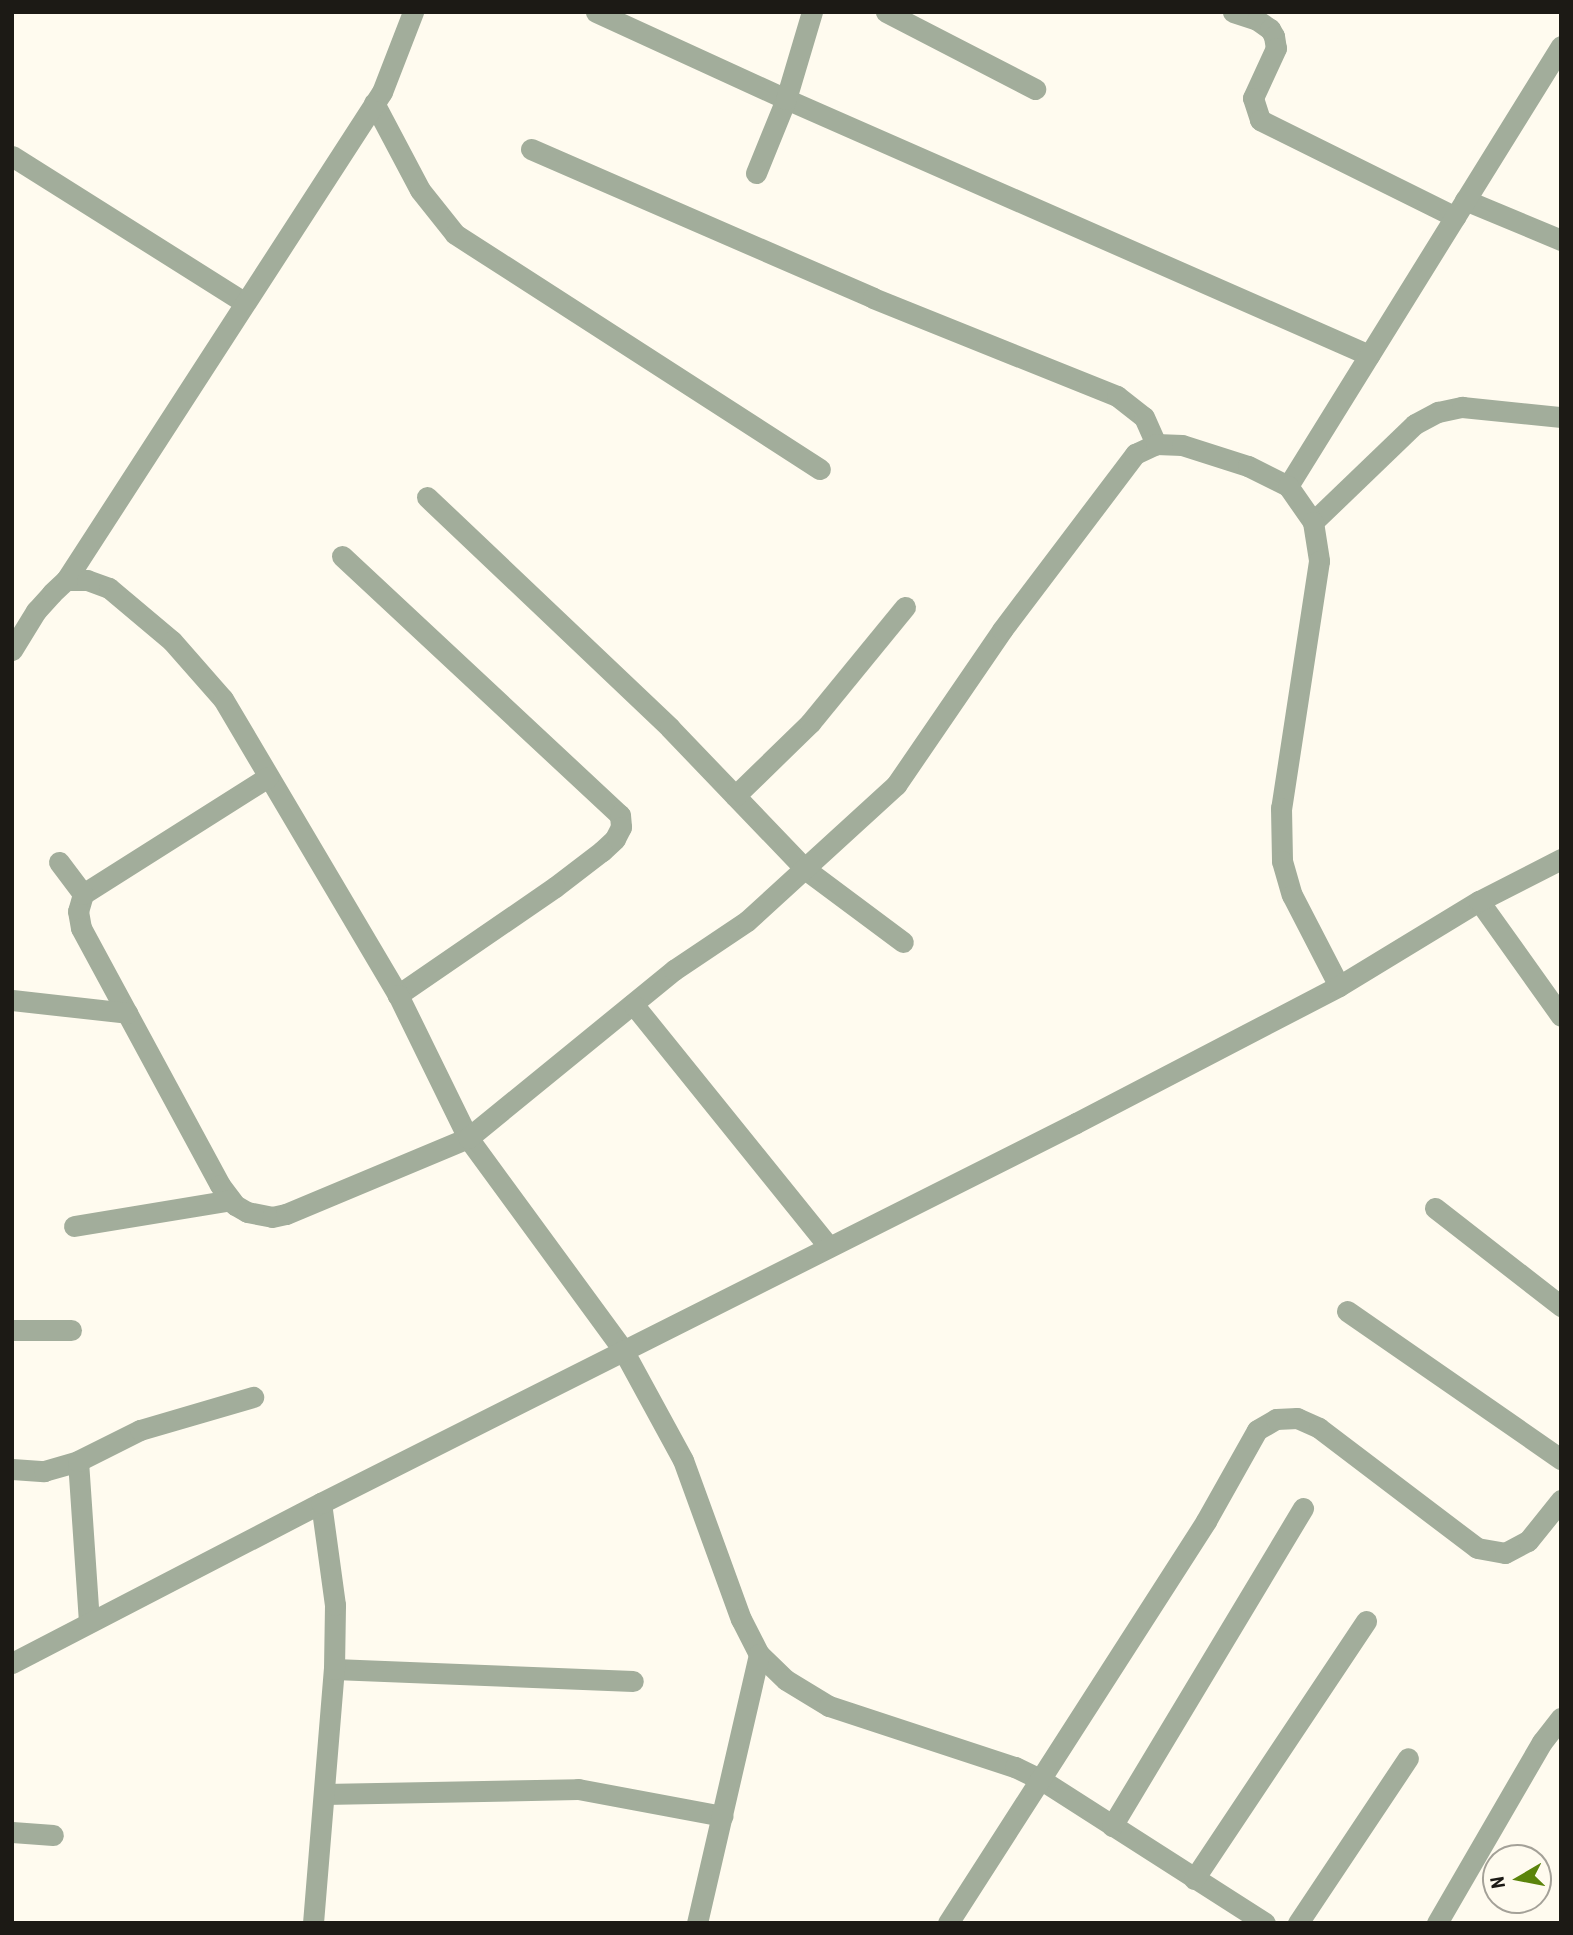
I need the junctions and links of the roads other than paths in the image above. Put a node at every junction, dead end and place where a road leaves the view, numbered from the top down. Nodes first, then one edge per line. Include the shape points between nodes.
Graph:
1 (413, 12) edge
2 (596, 12) edge
3 (812, 12) edge
4 (886, 12) edge
5 (1233, 12) edge
6 (1561, 46) edge
7 (1035, 89) dead end
8 (786, 99) junction
9 (374, 103) junction
10 (531, 149) dead end
11 (12, 156) edge
12 (756, 173) dead end
13 (1460, 208) junction
14 (1561, 240) edge
15 (245, 303) junction
16 (1369, 355) junction
17 (1561, 417) edge
18 (1156, 444) junction
19 (820, 469) dead end
20 (1288, 486) junction
21 (427, 497) dead end
22 (1313, 522) junction
23 (342, 556) dead end
24 (66, 580) junction
25 (905, 607) dead end
26 (12, 650) edge
27 (268, 778) junction
28 (735, 796) junction
29 (1561, 859) edge
30 (59, 862) dead end
31 (805, 869) junction
32 (83, 894) junction
33 (1479, 901) junction
34 (903, 942) dead end
35 (1339, 986) junction
36 (398, 995) junction
37 (12, 1000) edge
38 (633, 1004) junction
39 (127, 1013) junction
40 (1561, 1016) edge
41 (468, 1138) junction
42 (231, 1200) junction
43 (1435, 1208) dead end
44 (74, 1226) dead end
45 (829, 1247) junction
46 (1561, 1306) edge
47 (1347, 1311) dead end
48 (12, 1330) edge
49 (71, 1330) dead end
50 (624, 1350) junction
51 (253, 1396) dead end
52 (1561, 1459) edge
53 (78, 1461) junction
54 (12, 1469) edge
55 (1561, 1500) edge
56 (321, 1503) junction
57 (1303, 1508) dead end
58 (1366, 1621) dead end
59 (89, 1622) junction
60 (759, 1654) junction
61 (12, 1663) edge
62 (334, 1669) junction
63 (633, 1681) dead end
64 (1561, 1717) edge
65 (1408, 1758) dead end
66 (1040, 1779) junction
67 (324, 1794) junction
68 (722, 1816) junction
69 (1112, 1826) junction
70 (12, 1832) edge
71 (53, 1835) dead end
72 (1194, 1879) junction
73 (313, 1923) edge
74 (697, 1923) edge
75 (948, 1923) edge
76 (1265, 1923) edge
77 (1298, 1923) edge
78 (1437, 1923) edge

1 - 9 street
2 - 8 street
3 - 8 street
4 - 7 street
5 - 13 street via 1257,20 1274,36 1276,48 1253,98 1260,120
6 - 13 street
8 - 12 street
8 - 16 street
9 - 15 street
9 - 19 street via 419,190 455,234
10 - 18 street via 873,298 1117,396 1144,417
11 - 15 street
13 - 14 street
13 - 16 street
15 - 24 street
16 - 20 street
17 - 22 street via 1462,407 1438,412 1415,424
18 - 20 street via 1210,453
18 - 31 street via 1135,454 1002,630 896,785
20 - 22 street
21 - 28 street via 670,728
22 - 35 street via 1319,561 1281,808 1282,861 1293,895
23 - 36 street via 620,815 615,839 602,851
24 - 26 street via 36,611
24 - 27 street via 87,580 109,588 172,641 223,699
25 - 28 street via 810,723
27 - 32 street
27 - 36 street
28 - 31 street
29 - 33 street
30 - 32 street
31 - 34 street
31 - 38 street via 747,921
32 - 39 street via 78,911 81,928
33 - 35 street
33 - 40 street
35 - 45 street
36 - 41 street
37 - 39 street
38 - 41 street
38 - 45 street
39 - 42 street
41 - 42 street via 286,1214 258,1215
41 - 50 street
42 - 44 street
43 - 46 street
45 - 50 street
47 - 52 street
48 - 49 street
50 - 56 street
50 - 60 street via 683,1460 741,1619
51 - 53 street via 140,1430
53 - 54 street via 44,1471
53 - 59 street
55 - 66 street via 1528,1541 1505,1553 1477,1548 1319,1428 1297,1418 1276,1419 1250,1440 1206,1521
56 - 59 street
56 - 62 street via 335,1605
57 - 69 street
58 - 72 street
59 - 61 street
60 - 66 street via 786,1680 829,1706
60 - 68 street
62 - 63 street
62 - 67 street
64 - 78 street
65 - 77 street
66 - 69 street
66 - 75 street
67 - 68 street via 578,1788
67 - 73 street
68 - 74 street
69 - 72 street
70 - 71 street
72 - 76 street

